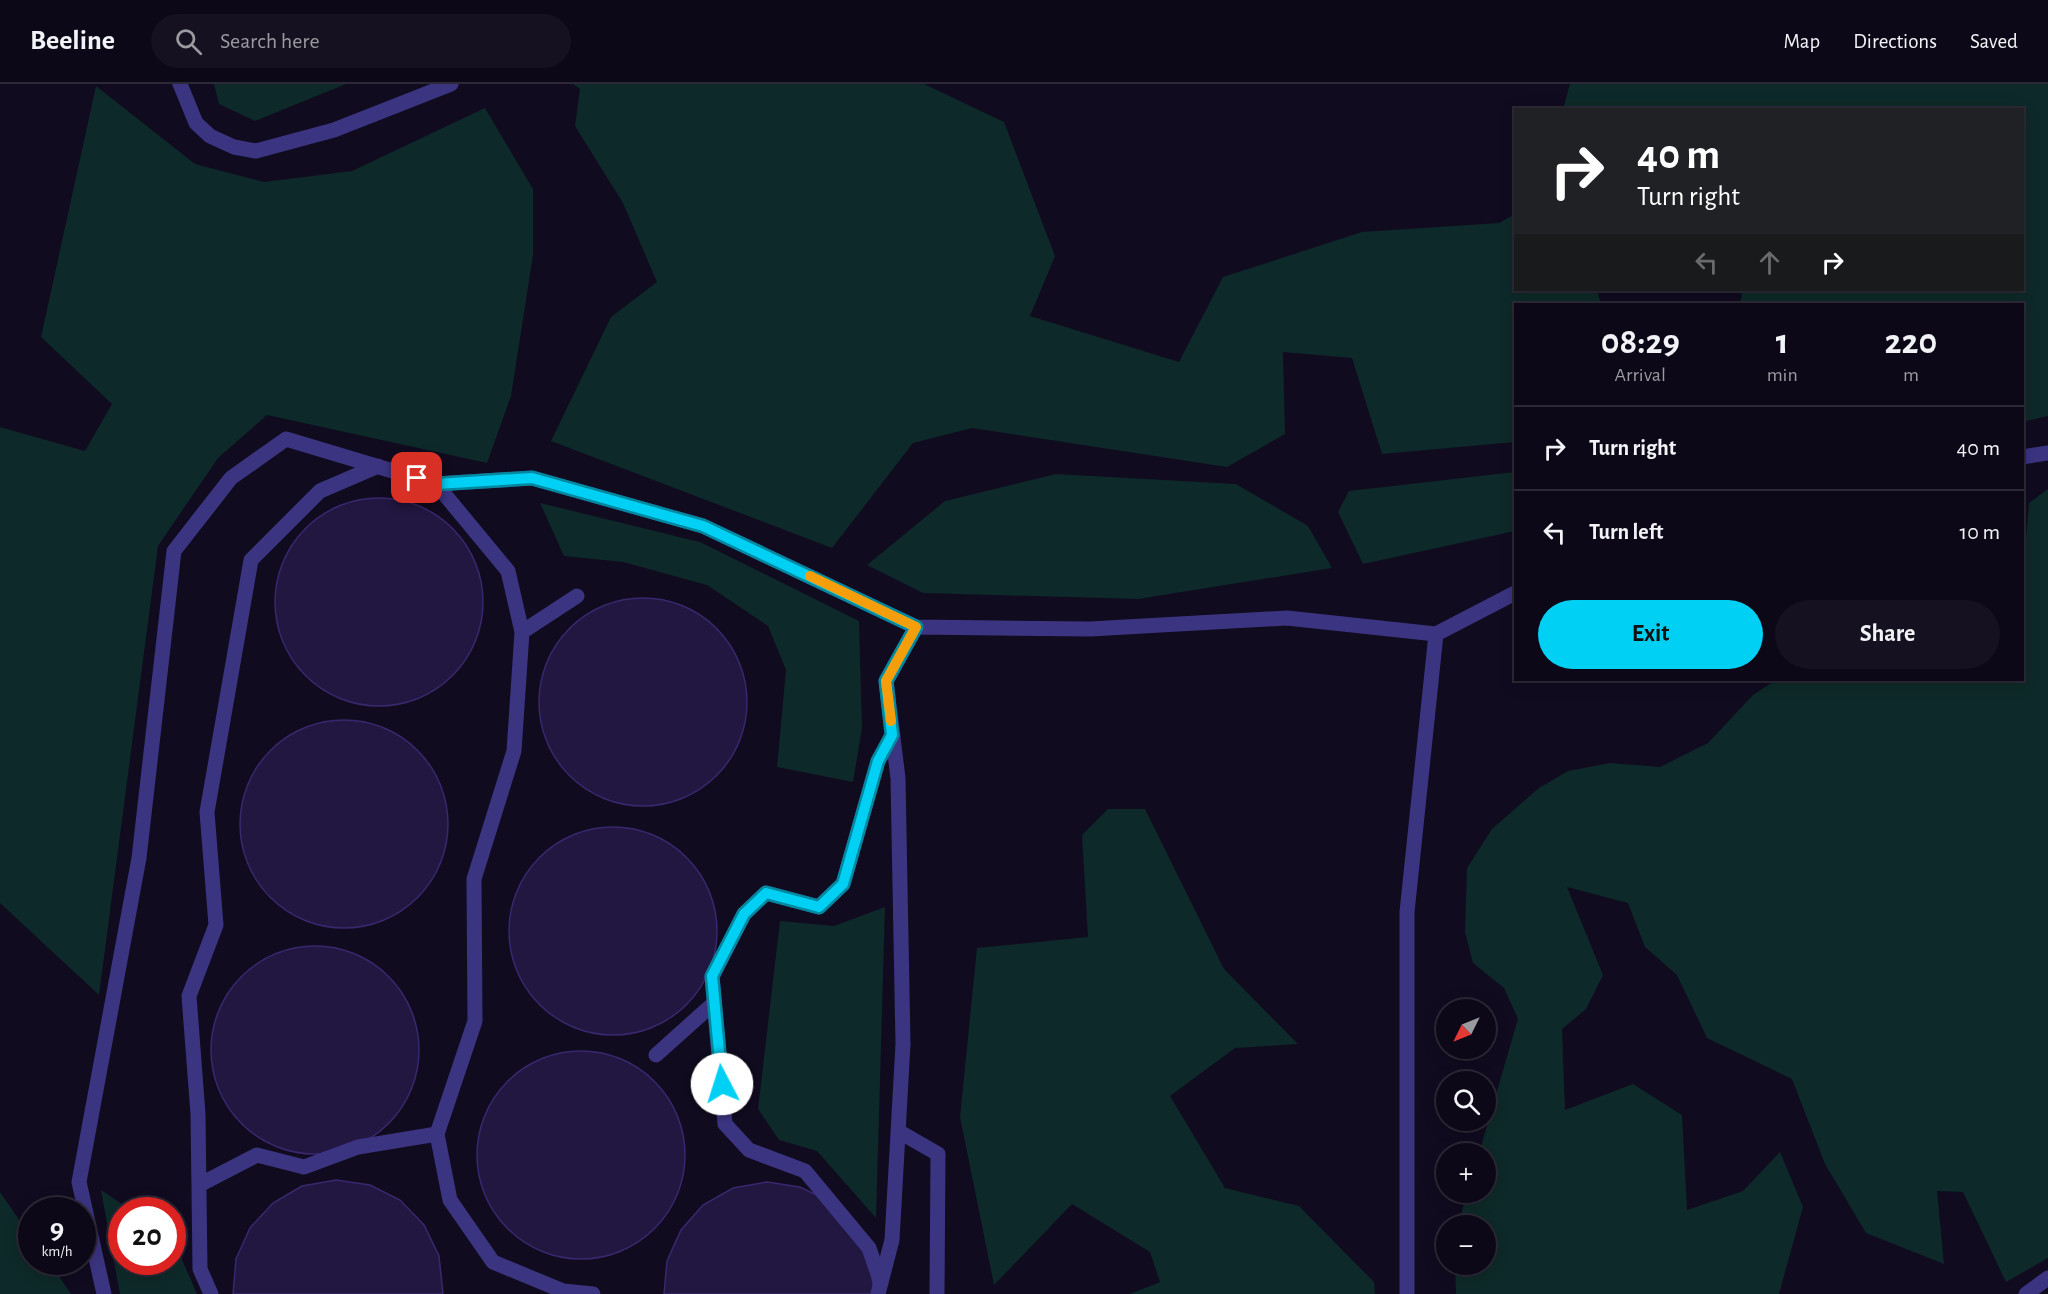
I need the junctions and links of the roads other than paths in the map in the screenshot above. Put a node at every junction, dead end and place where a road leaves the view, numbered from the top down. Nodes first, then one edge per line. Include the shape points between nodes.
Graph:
1 (180, 84) edge
2 (451, 84) edge
3 (2048, 453) edge
4 (2024, 458) edge
5 (378, 466) junction
6 (436, 484) junction
7 (1514, 594) edge
8 (577, 596) dead end
9 (916, 627) junction
10 (522, 632) junction
11 (1436, 634) junction
12 (892, 735) junction
13 (714, 1003) junction
14 (656, 1055) dead end
15 (898, 1131) junction
16 (437, 1134) junction
17 (199, 1185) junction
18 (2048, 1278) edge
19 (879, 1288) edge
20 (104, 1294) edge
21 (210, 1294) edge
22 (593, 1294) edge
23 (937, 1294) edge
24 (1407, 1294) edge
25 (2026, 1294) edge

1 - 2 lane via 196,123 210,136 234,147 256,151 334,130
3 - 4 lane
5 - 6 lane
5 - 17 lane via 320,491 251,560 207,812 216,925 189,996
5 - 20 lane via 286,439 231,478 174,551 139,858 79,1182
6 - 9 lane via 532,478 703,526
6 - 10 lane via 508,571
7 - 11 lane
8 - 10 lane
9 - 11 lane via 1090,629 1287,618
9 - 12 lane via 886,681
10 - 16 lane via 514,751 474,879 475,1021
11 - 24 lane via 1407,912
12 - 13 lane via 878,761 843,884 819,907 766,893 744,914 712,976
12 - 15 lane via 898,778 903,1044
13 - 14 lane
13 - 19 lane via 725,1124 749,1150 805,1171 869,1248
15 - 19 lane via 892,1240
15 - 23 lane via 938,1154
16 - 17 lane via 358,1147 304,1167 257,1155
16 - 22 lane via 450,1200 493,1262 563,1291
17 - 21 lane via 200,1269
18 - 25 lane

